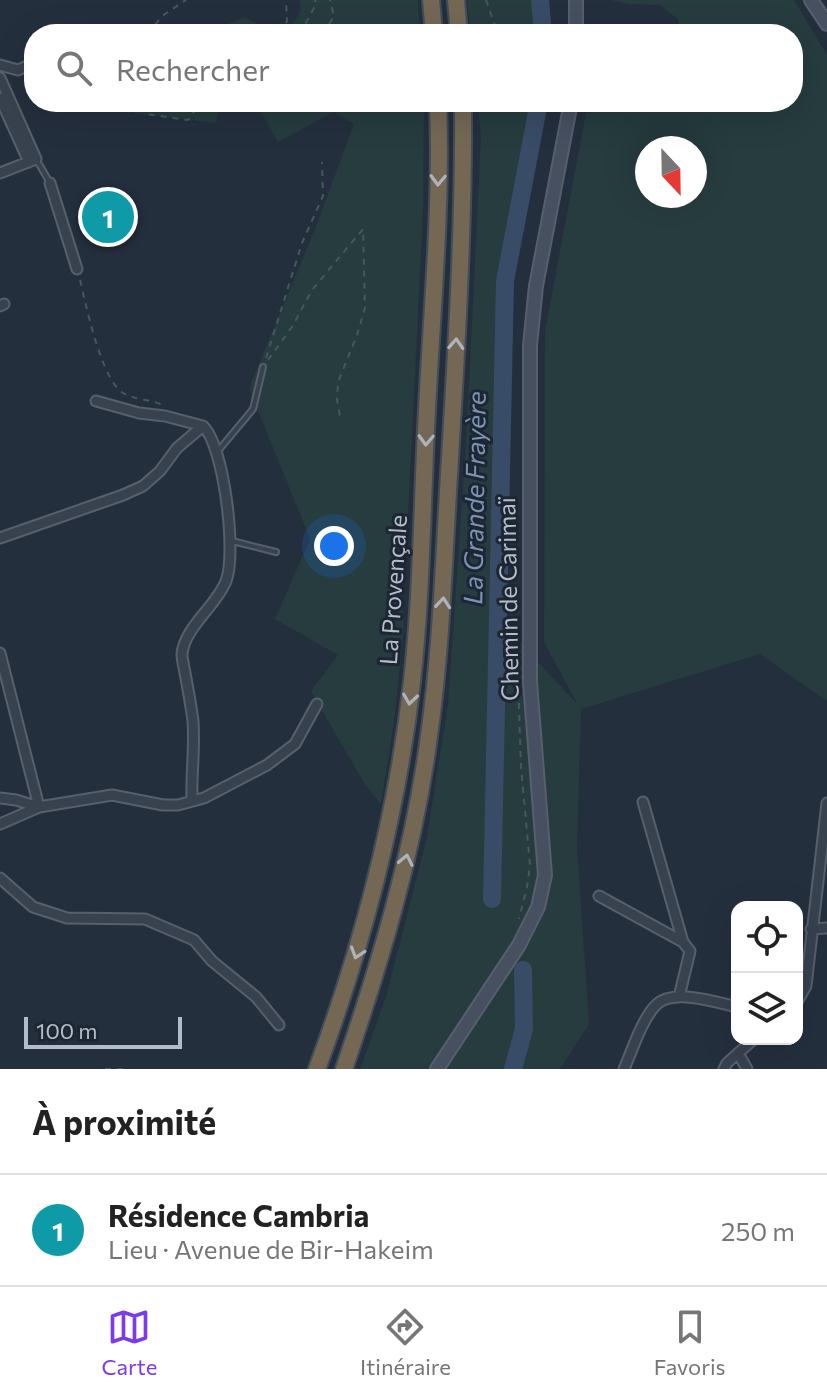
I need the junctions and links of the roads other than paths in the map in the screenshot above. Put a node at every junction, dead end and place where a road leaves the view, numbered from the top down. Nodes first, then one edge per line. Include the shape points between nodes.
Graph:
1 (431, 0) edge
2 (456, 0) edge
3 (576, 0) edge
4 (811, 0) edge
5 (826, 21) edge
6 (433, 24) edge
7 (458, 24) edge
8 (576, 24) edge
9 (0, 65) edge
10 (24, 67) edge
11 (0, 78) edge
12 (0, 98) edge
13 (438, 112) edge
14 (463, 112) edge
15 (569, 112) edge
16 (33, 160) junction
17 (0, 173) edge
18 (50, 183) joint
19 (77, 269) road end
20 (263, 367) road end
21 (96, 401) dead end
22 (203, 426) junction
23 (216, 453) junction
24 (0, 538) edge
25 (229, 540) junction
26 (276, 552) dead end
27 (0, 653) edge
28 (317, 704) dead end
29 (0, 798) edge
30 (192, 801) junction
31 (643, 802) dead end
32 (827, 803) edge
33 (39, 807) junction
34 (0, 824) edge
35 (0, 878) edge
36 (599, 896) dead end
37 (827, 928) edge
38 (811, 929) junction
39 (683, 942) junction
40 (803, 991) edge
41 (679, 997) junction
42 (731, 1006) edge
43 (279, 1025) dead end
44 (742, 1061) edge
45 (317, 1069) edge
46 (344, 1069) edge
47 (437, 1069) edge
48 (624, 1069) edge
49 (724, 1069) edge
50 (733, 1069) edge

1 - 6 highway
2 - 7 highway
3 - 8 street
4 - 5 street
9 - 10 street
11 - 16 street
12 - 16 street
13 -> 45 highway, La Provençale via 412,681 379,873
46 -> 14 highway, La Provençale via 399,892 429,736 444,588
15 - 47 street, Chemin de Carimaï via 538,273 530,345 530,682 544,887 519,945
16 - 17 street
16 - 18 lane
18 - 19 street
20 - 23 lane via 253,409
21 - 22 street
22 - 23 street
22 - 24 street via 143,486
23 - 25 street
25 - 26 lane
25 - 30 street via 226,581 182,654 194,745
27 - 33 street
28 - 30 street via 295,744 267,765
29 - 33 street
30 - 33 street via 163,805 112,795
31 - 39 street
32 - 38 street
33 - 34 street
35 - 43 street via 33,907 67,918 145,919 194,940
36 - 39 street
37 - 38 street
38 - 40 street
39 - 41 street via 690,951
41 - 42 street
41 - 48 street via 657,1003
44 - 49 street via 727,1063
44 - 50 lane

